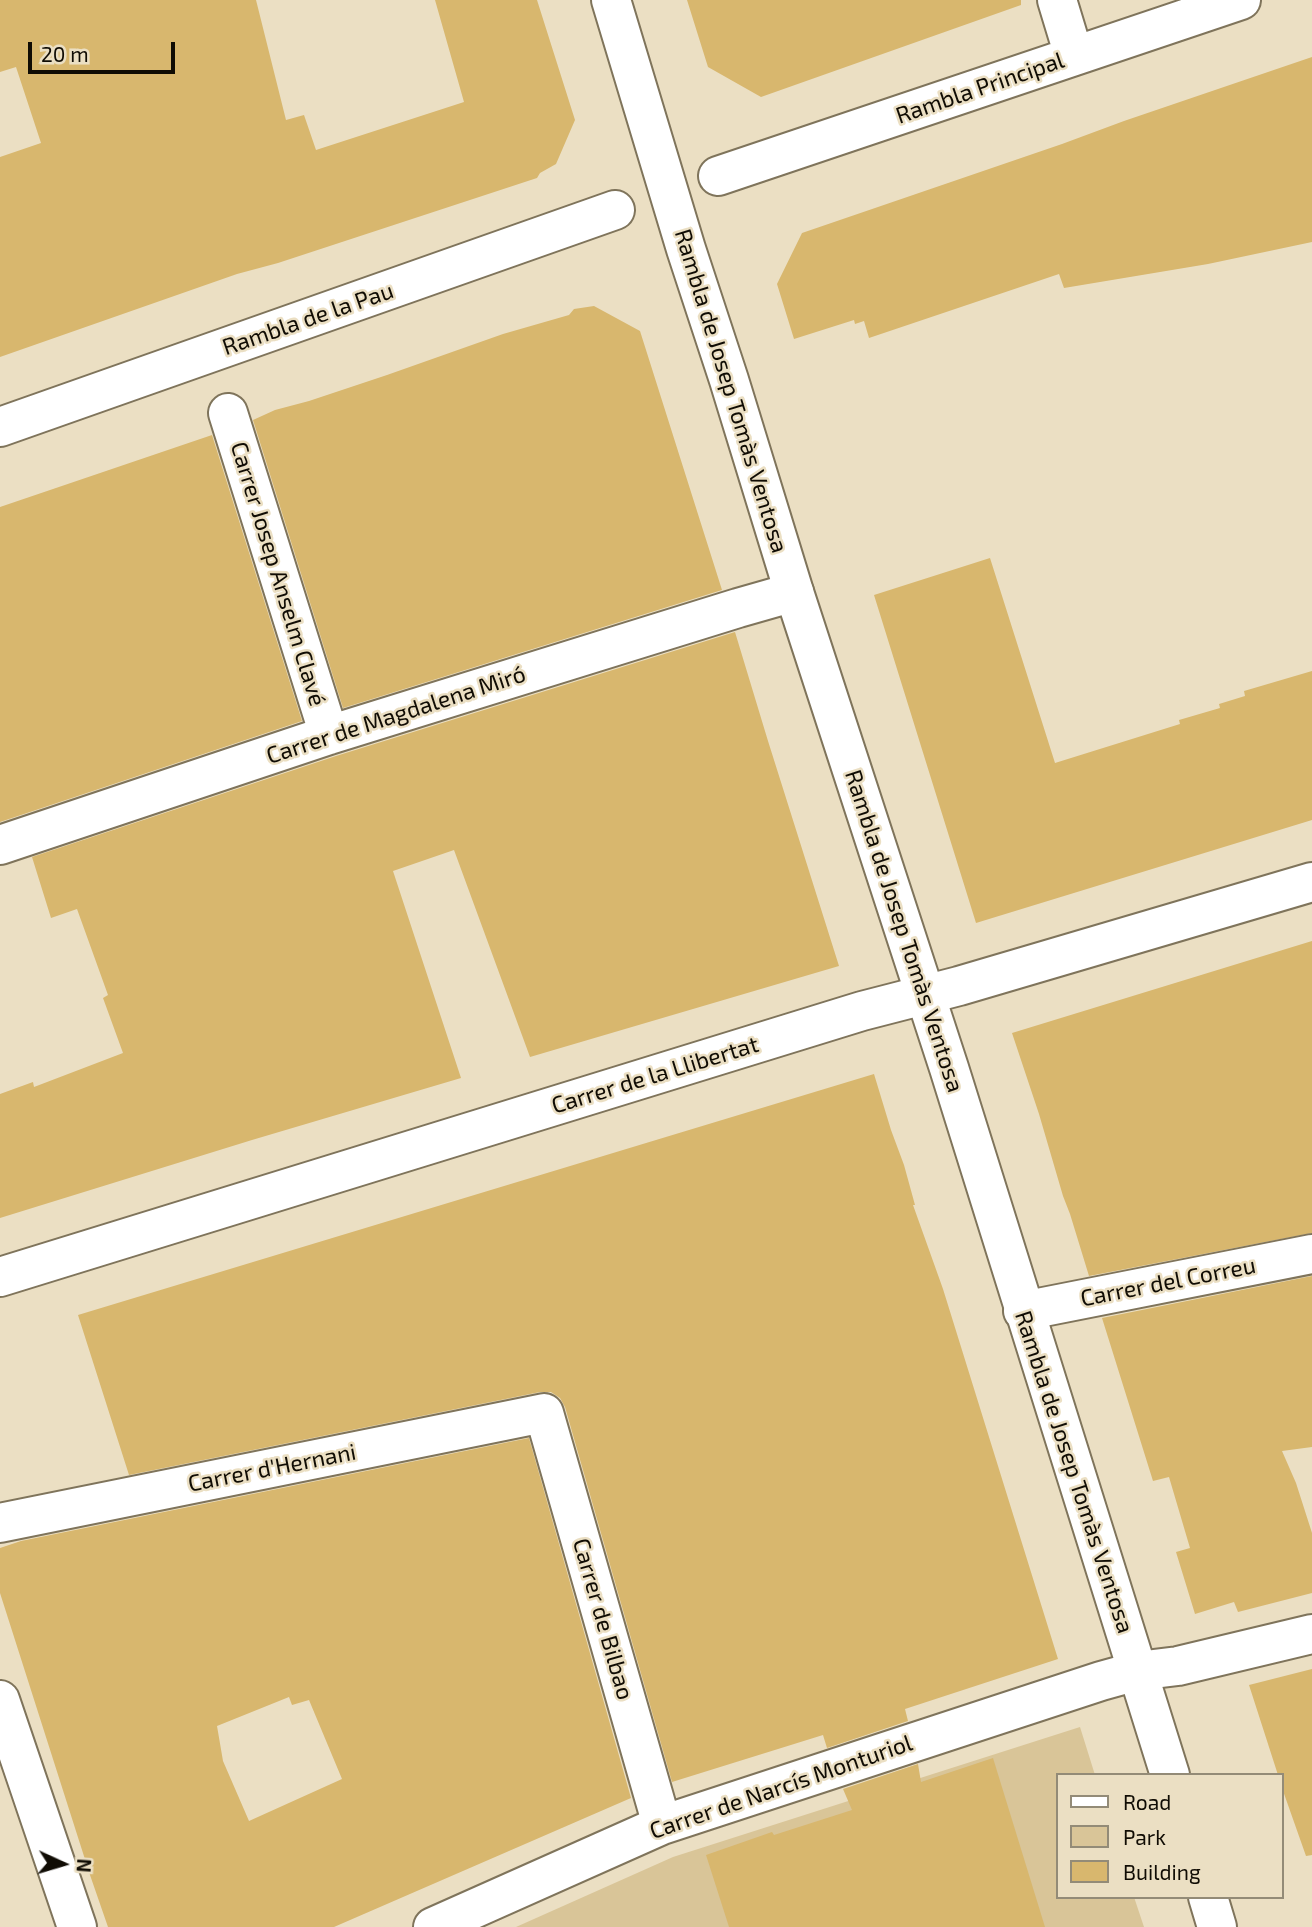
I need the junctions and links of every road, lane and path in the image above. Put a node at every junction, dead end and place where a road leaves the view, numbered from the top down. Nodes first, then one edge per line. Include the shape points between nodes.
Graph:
1 (611, 0) edge
2 (1056, 0) edge
3 (1241, 0) edge
4 (1074, 56) junction
5 (718, 176) dead end
6 (615, 210) dead end
7 (228, 413) dead end
8 (0, 427) edge
9 (794, 592) junction
10 (329, 735) junction
11 (0, 845) edge
12 (1312, 882) edge
13 (923, 994) junction
14 (1312, 1254) edge
15 (0, 1277) edge
16 (1023, 1311) junction
17 (544, 1413) joint
18 (0, 1523) edge
19 (1312, 1634) edge
20 (1137, 1671) junction
21 (0, 1700) edge
22 (1169, 1773) edge
23 (662, 1825) junction
24 (1209, 1899) edge
25 (77, 1927) edge
26 (433, 1927) edge
27 (1217, 1927) edge

1 - 9 street, Rambla de Josep Tomàs Ventosa
2 - 4 street
3 - 4 street, Rambla Principal
4 - 5 street, Rambla Principal
6 - 8 street, Rambla de la Pau
7 - 10 street, Carrer Josep Anselm Clavé
9 - 10 street, Carrer de Magdalena Miró
9 - 13 street, Rambla de Josep Tomàs Ventosa
10 - 11 street, Carrer de Magdalena Miró
12 - 13 street, Carrer de la Llibertat
13 - 15 street, Carrer de la Llibertat
13 - 16 street, Rambla de Josep Tomàs Ventosa
14 - 16 street, Carrer del Correu
16 - 20 street, Rambla de Josep Tomàs Ventosa
17 - 18 street, Carrer d'Hernani
17 - 23 street, Carrer de Bilbao
19 - 20 street, Carrer de Narcís Monturiol via 1178,1666
20 - 22 street, Rambla de Josep Tomàs Ventosa
20 - 23 street, Carrer de Narcís Monturiol
21 - 25 street
23 - 26 street, Carrer de Narcís Monturiol
24 - 27 street

